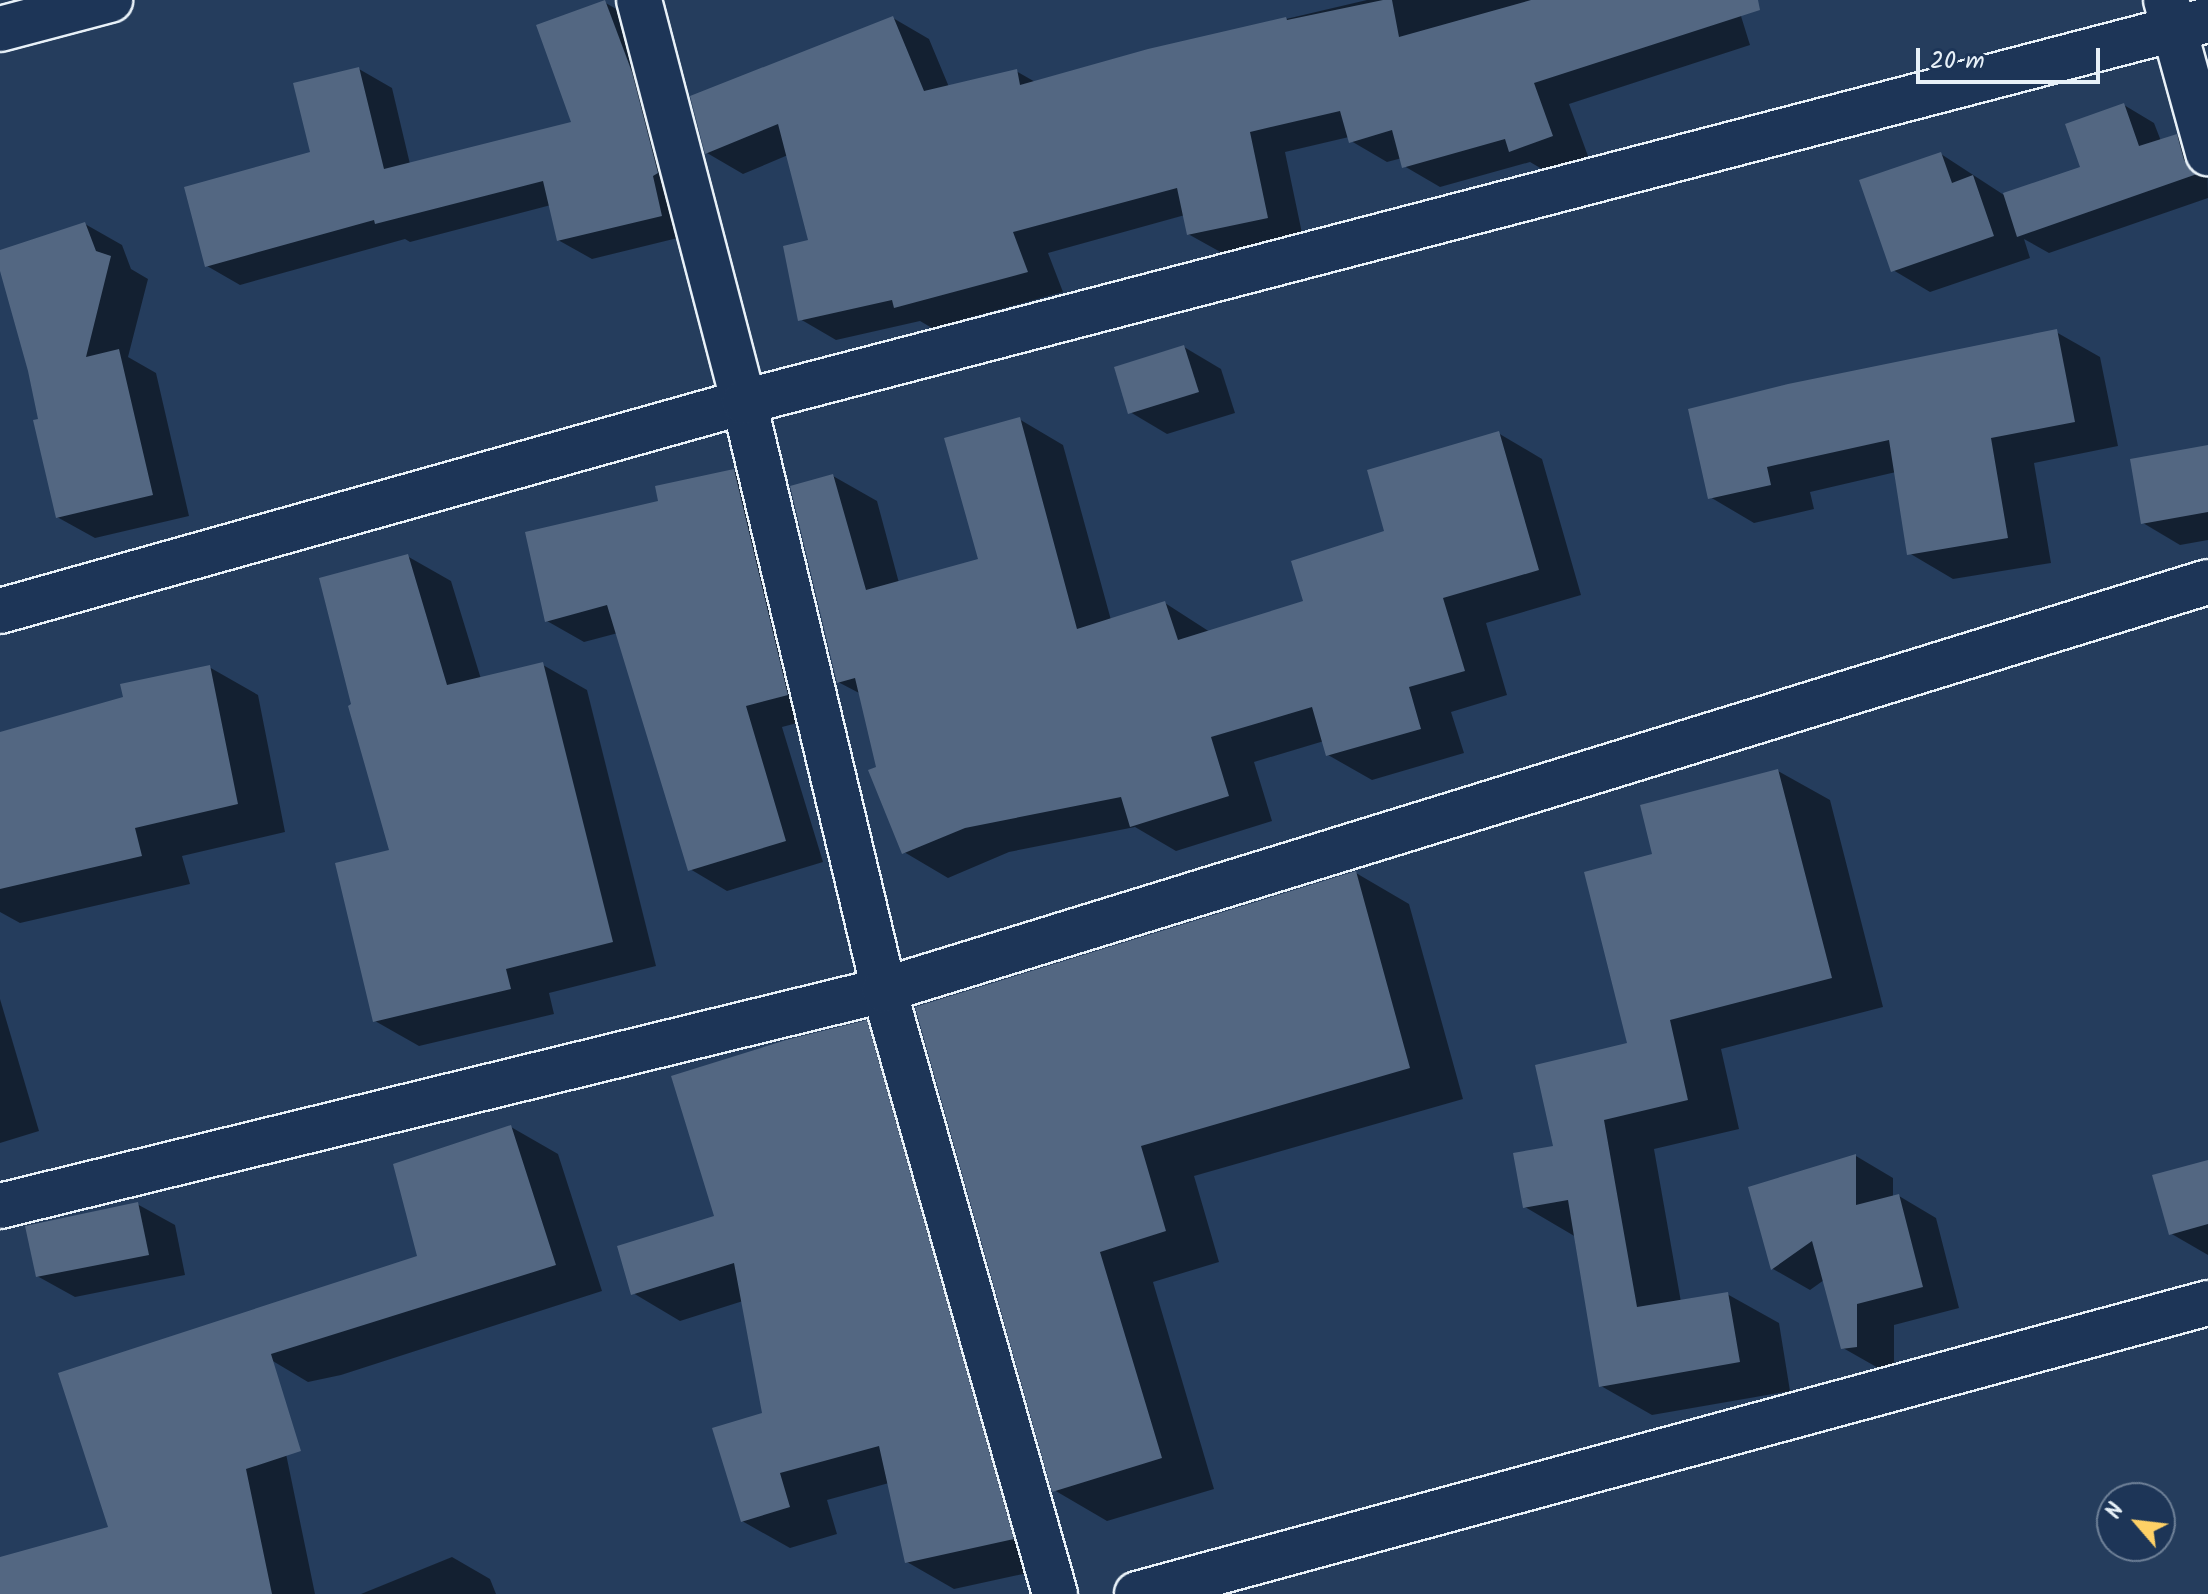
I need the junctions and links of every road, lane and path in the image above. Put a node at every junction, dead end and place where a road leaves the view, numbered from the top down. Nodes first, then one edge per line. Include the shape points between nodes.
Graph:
1 (110, 0) edge
2 (639, 0) edge
3 (2182, 17) edge
4 (0, 29) edge
5 (2208, 153) edge
6 (744, 402) junction
7 (2208, 582) edge
8 (0, 611) edge
9 (884, 990) junction
10 (0, 1206) edge
11 (2208, 1303) edge
12 (1055, 1594) edge
13 (1137, 1594) edge

1 - 4 street
2 - 6 street
3 - 5 street
3 - 6 street
6 - 8 street
6 - 9 street
7 - 9 street
9 - 10 street
9 - 12 street
11 - 13 street

